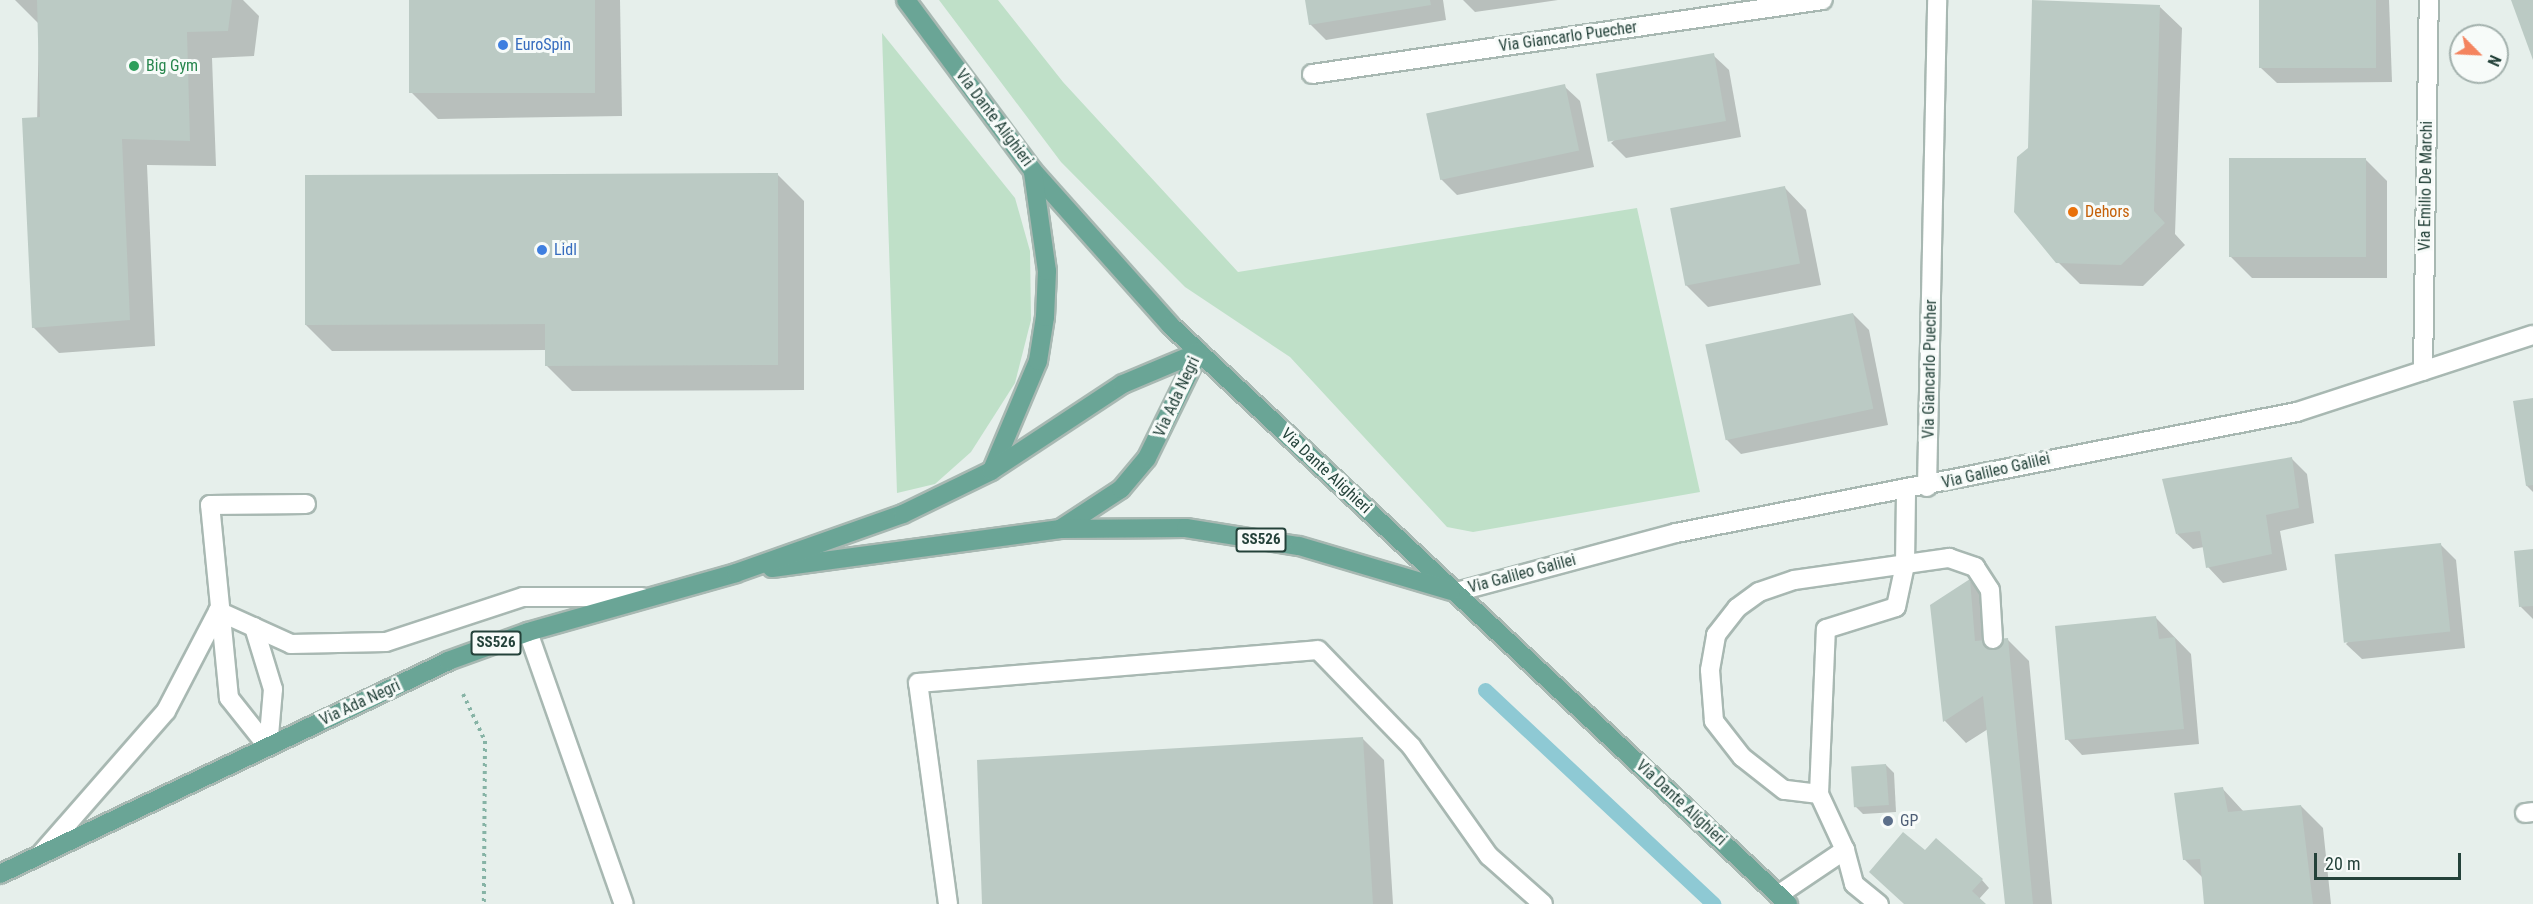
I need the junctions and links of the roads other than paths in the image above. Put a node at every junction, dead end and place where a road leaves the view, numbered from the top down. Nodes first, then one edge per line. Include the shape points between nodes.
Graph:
1 (906, 0) edge
2 (1823, 0) edge
3 (1937, 0) edge
4 (2429, 0) edge
5 (1312, 74) dead end
6 (1033, 171) junction
7 (2533, 335) edge
8 (1200, 352) junction
9 (2423, 371) junction
10 (992, 471) junction
11 (1927, 487) junction
12 (1906, 492) junction
13 (306, 504) dead end
14 (1060, 529) junction
15 (1905, 565) junction
16 (736, 573) junction
17 (1456, 592) junction
18 (650, 597) junction
19 (218, 611) junction
20 (254, 627) junction
21 (528, 632) junction
22 (1993, 639) dead end
23 (268, 747) junction
24 (1819, 794) junction
25 (1845, 850) junction
26 (40, 855) junction
27 (0, 874) edge
28 (1783, 899) edge
29 (624, 904) edge
30 (948, 904) edge
31 (1543, 904) edge
32 (1879, 904) edge

1 - 6 main road, Via Dante Alighieri
2 - 5 street, Via Giancarlo Puecher
3 - 11 street, Via Giancarlo Puecher
4 - 9 street, Via Emilio De Marchi
6 - 8 main road, Via Dante Alighieri
6 - 10 main road via 1047,271 1045,317 1038,361
7 - 9 street, Via Galileo Galilei
8 - 10 main road, Via Ada Negri / SS526 via 1123,384
8 - 14 main road, Via Ada Negri / SS526 via 1148,458 1120,489
8 - 17 main road, Via Dante Alighieri
9 - 11 street, Via Galileo Galilei via 2297,412
10 - 16 main road, Via Ada Negri / SS526 via 903,514
11 - 12 street, Via Galileo Galilei
12 - 15 street
12 - 17 street, Via Galileo Galilei via 1676,533
13 - 19 street via 210,505
14 - 16 main road, Via Ada Negri / SS526
14 - 17 main road, Via Ada Negri / SS526 via 1186,528 1288,544
15 - 22 street via 1949,558 1975,567 1990,590
15 - 24 street via 1896,607 1826,629
15 - 24 street via 1794,580 1759,592 1716,635 1710,670 1714,721 1742,757 1784,790
16 - 18 main road, Via Ada Negri / SS526
17 - 28 main road, Via Dante Alighieri
18 - 20 street via 523,597 386,642 291,644
18 - 21 main road, Via Ada Negri / SS526
19 - 20 street
19 - 23 street via 229,698
19 - 26 street via 166,711
20 - 23 street via 273,689
21 - 23 main road, Via Ada Negri / SS526 via 448,661
21 - 29 street
23 - 26 main road, Via Ada Negri / SS526
24 - 25 street
25 - 28 street
25 - 32 street via 1854,884
26 - 27 main road, Via Ada Negri / SS526
30 - 31 street via 918,683 1318,650 1411,746 1489,856

